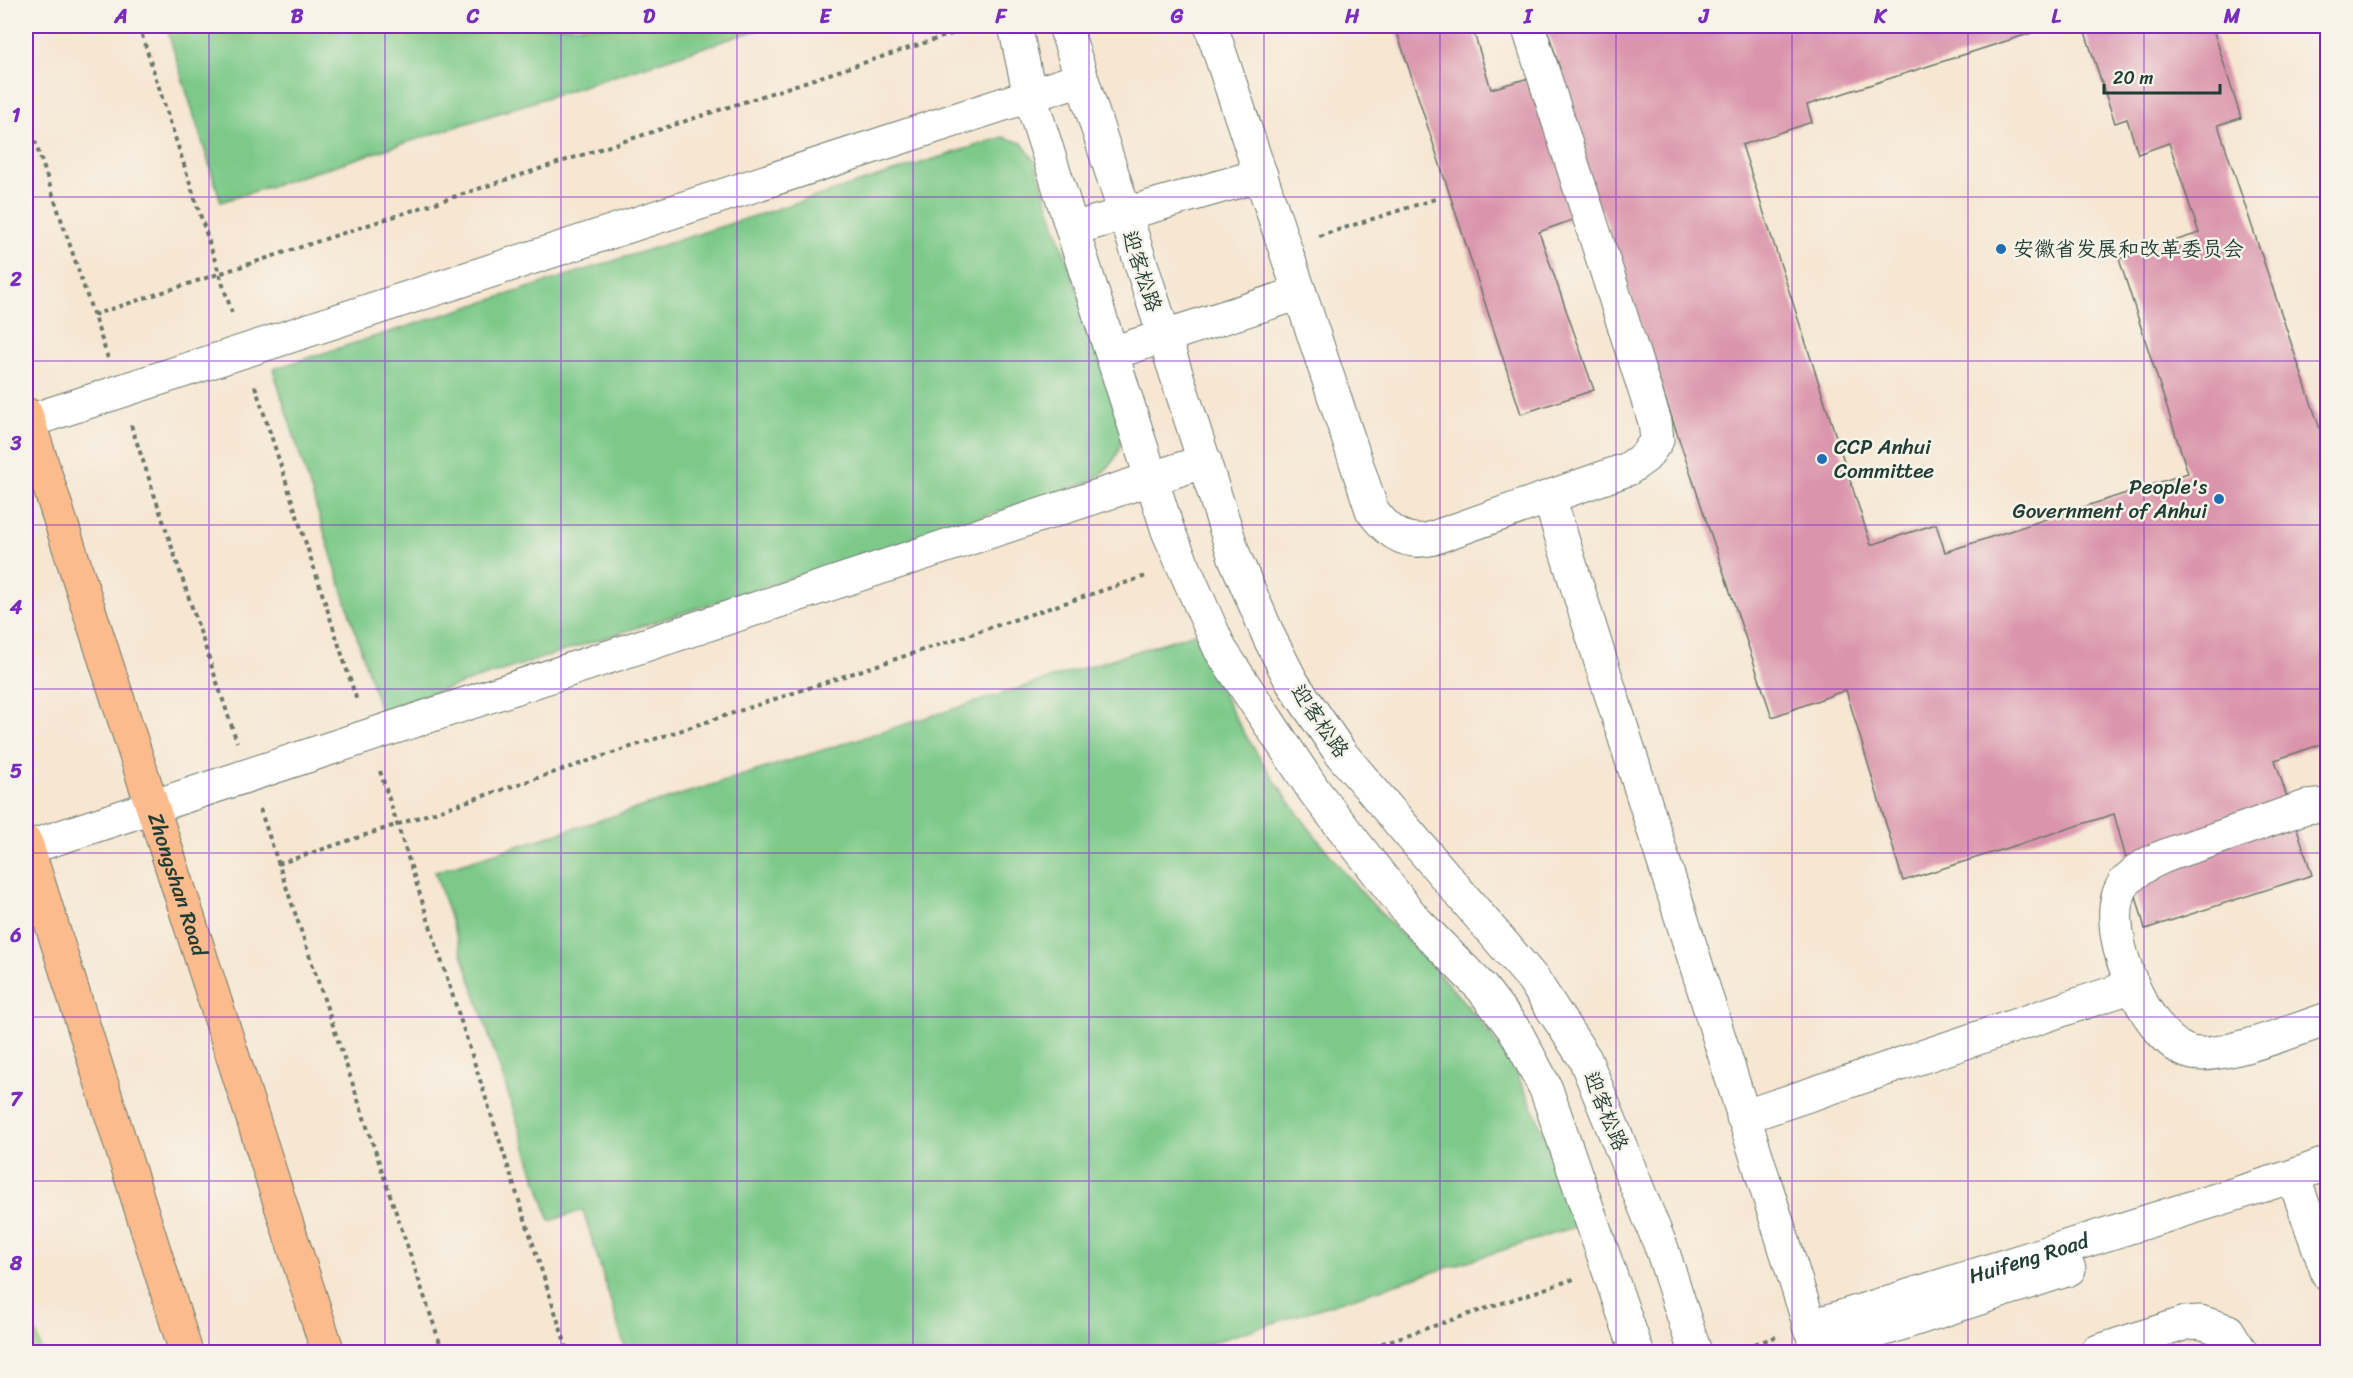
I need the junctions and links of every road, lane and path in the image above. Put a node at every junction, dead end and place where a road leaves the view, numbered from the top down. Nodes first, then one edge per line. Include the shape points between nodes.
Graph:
1 (139, 26) edge
2 (976, 26) edge
3 (1015, 26) edge
4 (1065, 26) edge
5 (1211, 26) edge
6 (1528, 26) edge
7 (1081, 80) junction
8 (1030, 96) junction
9 (26, 115) edge
10 (1261, 175) junction
11 (1435, 199) dead end
12 (1124, 215) junction
13 (1072, 230) junction
14 (1284, 248) junction
15 (219, 273) junction
16 (1300, 293) junction
17 (93, 315) junction
18 (1163, 336) junction
19 (244, 351) junction
20 (1112, 353) junction
21 (119, 392) junction
22 (26, 419) edge
23 (1205, 461) junction
24 (1152, 478) junction
25 (1548, 497) junction
26 (1183, 564) junction
27 (368, 736) junction
28 (249, 775) junction
29 (2328, 805) edge
30 (152, 806) junction
31 (397, 825) junction
32 (26, 845) edge
33 (278, 864) junction
34 (2133, 986) junction
35 (2328, 1019) edge
36 (1743, 1117) junction
37 (2328, 1163) edge
38 (2307, 1185) edge
39 (1608, 1267) junction
40 (2328, 1274) edge
41 (1815, 1343) edge
42 (186, 1353) edge
43 (328, 1353) edge
44 (443, 1353) edge
45 (568, 1353) edge
46 (1356, 1353) edge
47 (1637, 1353) edge
48 (1695, 1353) edge
49 (1728, 1353) edge
50 (2096, 1353) edge
51 (2241, 1353) edge

1 - 15 path
2 - 15 path
3 - 8 street, 迎客松路
4 - 7 street, 迎客松路
5 - 10 street
6 - 25 street via 1655,422 1657,440 1645,457 1628,469
7 - 8 street
7 - 12 street, 迎客松路
8 - 13 street, 迎客松路
8 - 19 street
9 - 17 path
10 - 12 street
10 - 14 street
11 - 14 path
12 - 13 street
12 - 18 street, 迎客松路
13 - 20 street, 迎客松路
14 - 16 street
15 - 17 path
15 - 19 path
16 - 18 street
16 - 25 street via 1372,510 1387,528 1408,540 1423,541
17 - 21 path
18 - 20 street
18 - 23 street, 迎客松路
19 - 21 street
19 - 27 path
20 - 24 street, 迎客松路
21 - 22 street
21 - 28 path
22 - 30 main road, Zhongshan Road
23 - 24 street
23 - 48 street, 迎客松路 via 1235,558 1292,682 1342,755 1533,979 1585,1059 1662,1249
24 - 26 street, 迎客松路
24 - 27 street
25 - 36 street
26 - 31 path
26 - 39 street, 迎客松路 via 1220,650 1315,792 1414,919 1482,988 1516,1032 1546,1089
27 - 28 street
27 - 31 path
28 - 30 street
28 - 33 path
29 - 34 street via 2306,807 2155,860 2126,881 2119,891 2114,921
30 - 32 street
30 - 43 main road, Zhongshan Road
31 - 33 path
31 - 45 path
32 - 42 main road
33 - 44 path
34 - 35 street via 2151,1021 2165,1037 2192,1053 2216,1054
34 - 36 street
36 - 41 street
37 - 38 street, Huifeng Road
38 - 40 street
38 - 41 street, Huifeng Road
39 - 46 path
39 - 47 street, 迎客松路
41 - 49 path
50 - 51 street via 2186,1323 2200,1322 2228,1331

